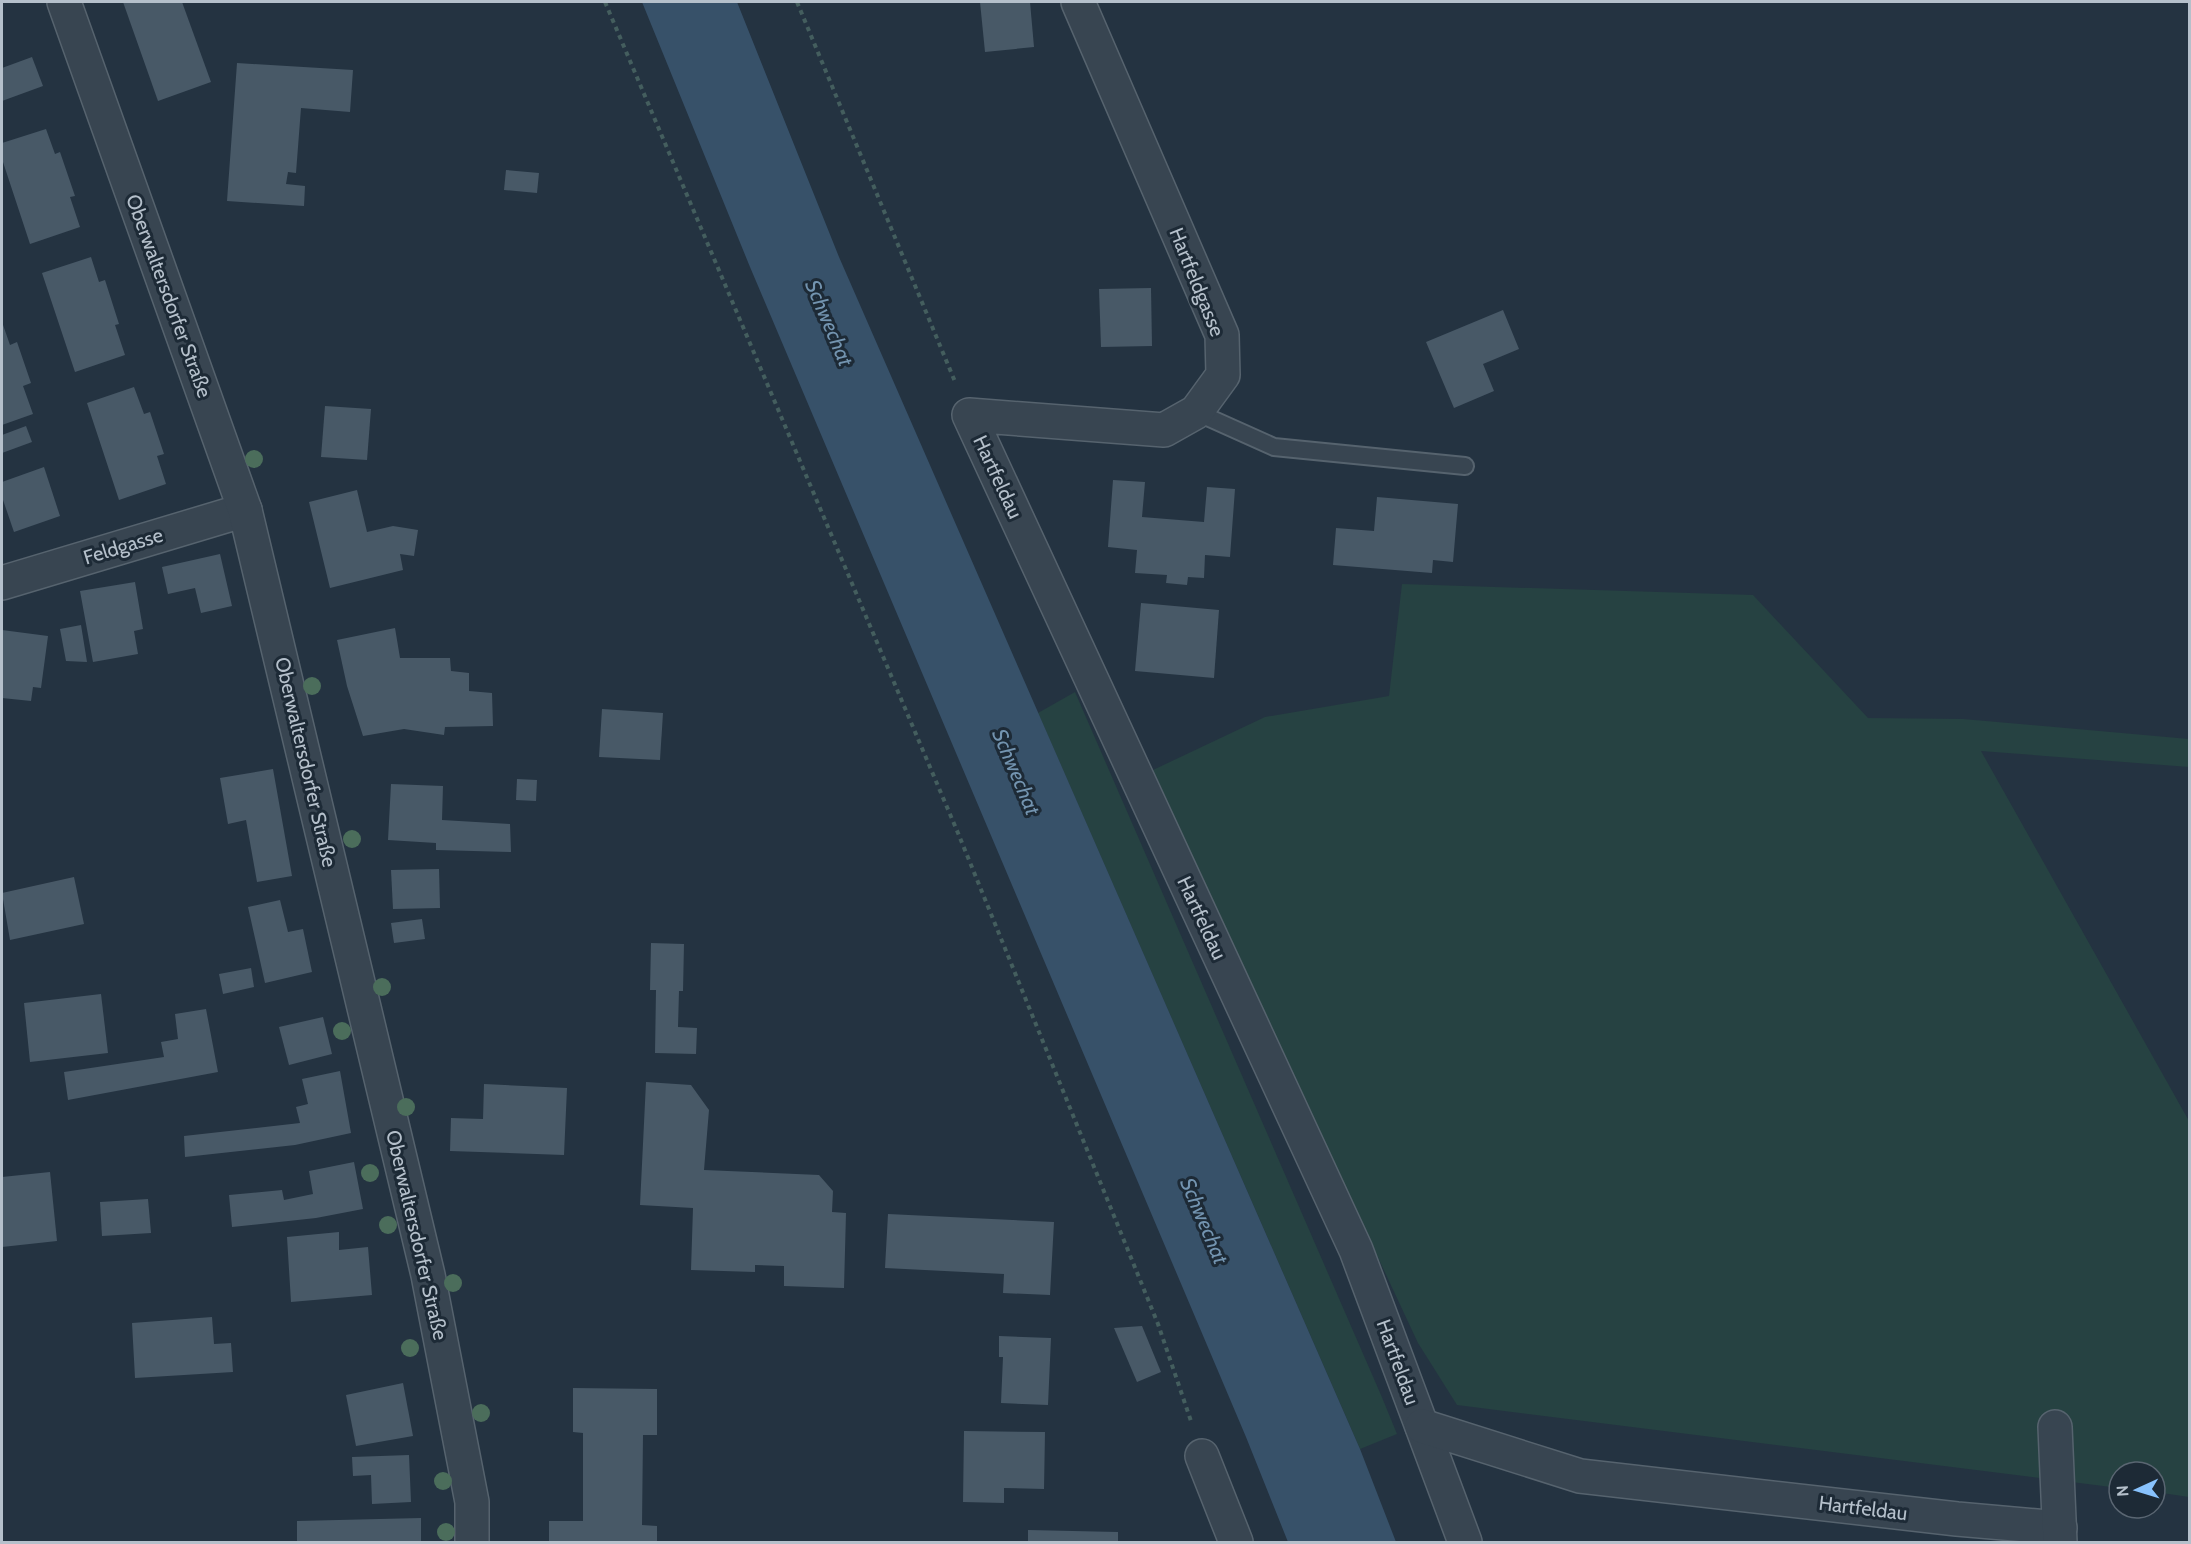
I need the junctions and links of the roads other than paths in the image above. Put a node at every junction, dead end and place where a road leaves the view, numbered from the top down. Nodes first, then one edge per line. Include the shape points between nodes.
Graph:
1 (64, 2) edge
2 (1078, 2) edge
3 (1196, 412) junction
4 (969, 415) joint
5 (1465, 466) dead end
6 (245, 510) junction
7 (2, 583) edge
8 (1422, 1426) junction
9 (2055, 1427) dead end
10 (1202, 1456) road end
11 (2060, 1535) edge
12 (472, 1542) edge
13 (1236, 1542) edge
14 (1466, 1542) edge

1 - 6 street, Oberwaltersdorfer Straße
2 - 3 street, Hartfeldgasse via 1222,335 1223,375
3 - 4 street, Hartfeldgasse via 1164,430
3 - 5 lane via 1275,447
4 - 8 street, Hartfeldau via 1356,1251
6 - 7 street, Feldgasse
6 - 12 street, Oberwaltersdorfer Straße via 428,1275 471,1502
8 - 11 street, Hartfeldau via 1580,1476 1957,1519
8 - 14 street, Hartfeldau
9 - 11 street, Hartfeldau
10 - 13 street

